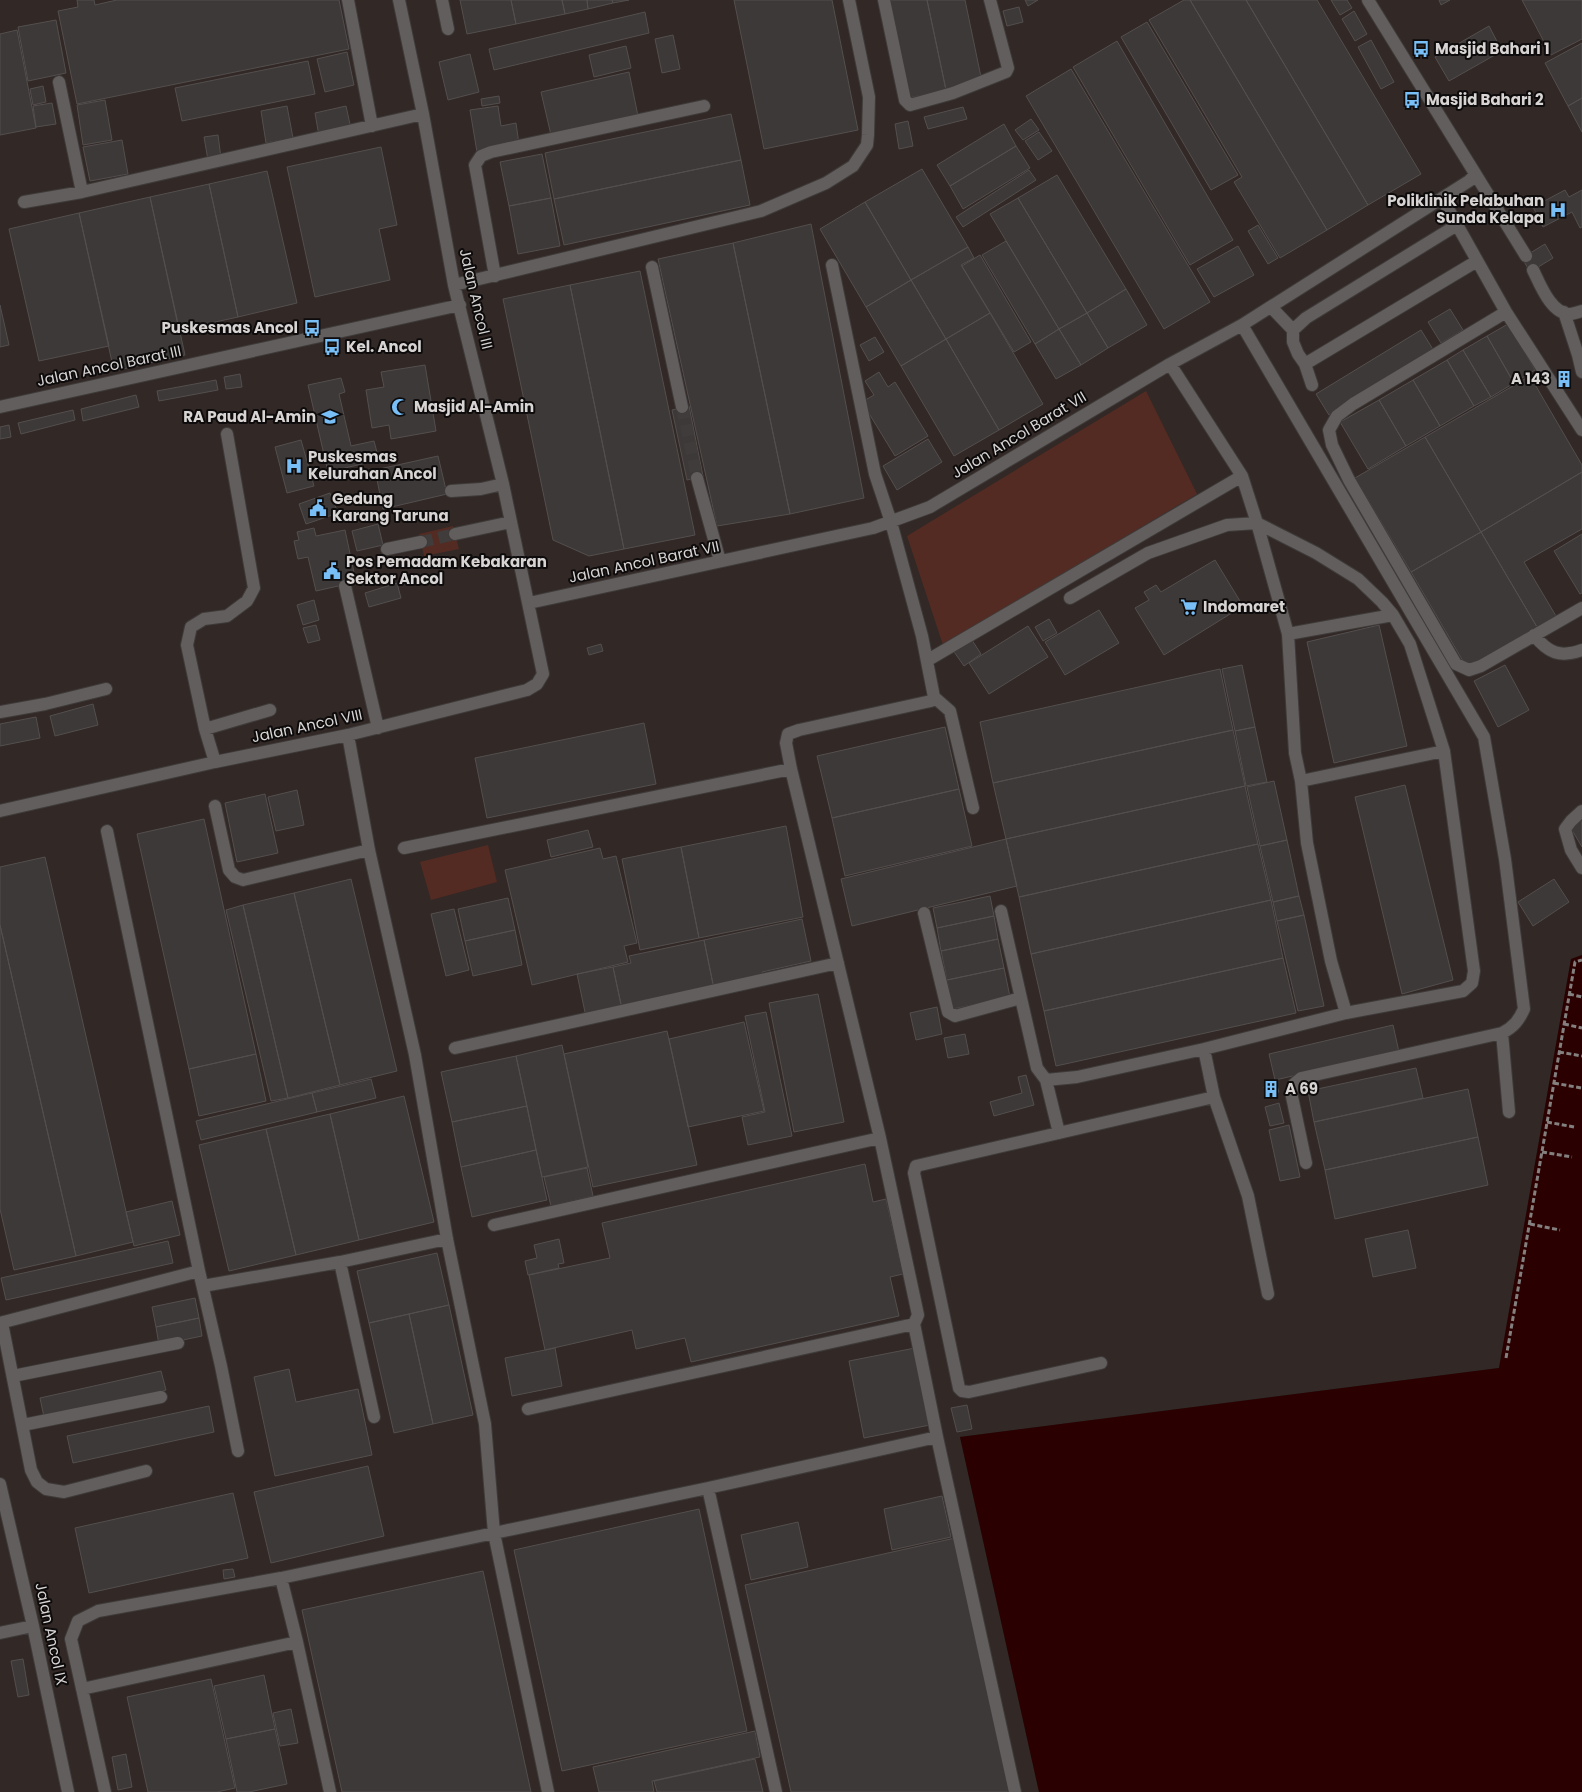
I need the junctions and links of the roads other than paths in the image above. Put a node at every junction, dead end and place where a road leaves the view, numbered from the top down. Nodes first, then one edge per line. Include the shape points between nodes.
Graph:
1 (348, 0) edge
2 (399, 0) edge
3 (442, 0) edge
4 (849, 0) edge
5 (884, 0) edge
6 (990, 0) edge
7 (1368, 0) edge
8 (448, 29) dead end
9 (59, 82) dead end
10 (704, 106) dead end
11 (423, 114) junction
12 (372, 126) junction
13 (1475, 175) junction
14 (82, 192) junction
15 (1442, 198) junction
16 (24, 202) dead end
17 (1456, 224) junction
18 (1526, 256) dead end
19 (1477, 261) junction
20 (832, 264) dead end
21 (652, 267) dead end
22 (1533, 270) dead end
23 (495, 276) junction
24 (454, 285) junction
25 (460, 305) junction
26 (1271, 307) junction
27 (1582, 311) edge
28 (1506, 312) junction
29 (1564, 312) junction
30 (1242, 325) junction
31 (1293, 330) junction
32 (1580, 356) edge
33 (1170, 364) junction
34 (1305, 364) junction
35 (1582, 372) edge
36 (1312, 384) dead end
37 (0, 407) edge
38 (682, 407) tunnel mouth
39 (1582, 430) edge
40 (227, 434) dead end
41 (1242, 476) junction
42 (697, 478) tunnel mouth
43 (503, 484) junction
44 (450, 491) dead end
45 (511, 522) junction
46 (891, 522) junction
47 (1257, 523) junction
48 (455, 534) tunnel mouth
49 (421, 542) tunnel mouth
50 (387, 549) dead end
51 (720, 561) junction
52 (345, 586) dead end
53 (1070, 598) dead end
54 (529, 603) junction
55 (1582, 608) edge
56 (1393, 615) junction
57 (1288, 634) junction
58 (1534, 635) junction
59 (1582, 650) edge
60 (928, 660) junction
61 (106, 689) dead end
62 (934, 697) junction
63 (270, 710) dead end
64 (0, 712) edge
65 (378, 728) junction
66 (205, 729) junction
67 (348, 735) junction
68 (1444, 751) junction
69 (215, 762) junction
70 (791, 769) junction
71 (1300, 781) junction
72 (215, 806) dead end
73 (973, 808) dead end
74 (0, 811) edge
75 (1582, 811) edge
76 (107, 831) dead end
77 (404, 848) dead end
78 (369, 850) junction
79 (1582, 868) edge
80 (1001, 911) dead end
81 (924, 913) dead end
82 (838, 963) junction
83 (1021, 998) junction
84 (1346, 1013) junction
85 (1502, 1032) junction
86 (455, 1048) dead end
87 (1204, 1049) junction
88 (1046, 1080) junction
89 (1214, 1097) junction
90 (1509, 1112) dead end
91 (1059, 1133) junction
92 (880, 1138) junction
93 (1306, 1163) dead end
94 (494, 1225) dead end
95 (447, 1239) junction
96 (340, 1262) junction
97 (200, 1271) junction
98 (203, 1286) junction
99 (1268, 1294) dead end
100 (1, 1323) edge
101 (914, 1324) junction
102 (178, 1342) dead end
103 (1101, 1363) dead end
104 (13, 1376) junction
105 (162, 1397) dead end
106 (528, 1409) dead end
107 (374, 1417) dead end
108 (23, 1425) junction
109 (937, 1437) junction
110 (238, 1451) dead end
111 (146, 1471) dead end
112 (0, 1484) edge
113 (708, 1488) junction
114 (494, 1533) junction
115 (281, 1578) junction
116 (33, 1626) junction
117 (0, 1633) edge
118 (298, 1642) junction
119 (82, 1689) junction
120 (68, 1792) edge
121 (105, 1792) edge
122 (330, 1792) edge
123 (548, 1792) edge
124 (776, 1792) edge
125 (1015, 1792) edge

1 - 12 street
2 - 11 street, Jalan Ancol III
3 - 8 street
4 - 23 street via 869,98 867,145 853,166 826,183 761,211
5 - 6 street via 905,100 910,104 953,93 1006,72 1008,68
7 - 13 street
9 - 14 street
10 - 23 street via 481,156 475,165
11 - 12 street
11 - 24 street, Jalan Ancol III
12 - 14 street
13 - 15 street, Jalan Ancol Barat VII
13 - 18 street
14 - 16 street
15 - 17 street
15 - 26 street, Jalan Ancol Barat VII
17 - 19 street
17 - 31 street via 1306,318
19 - 28 street
19 - 34 street
20 - 46 street via 870,452
21 - 38 street
22 - 29 street via 1546,297
23 - 24 street
24 - 25 street, Jalan Ancol III
25 - 37 street, Jalan Ancol Barat III
25 - 43 street, Jalan Ancol III
26 - 30 street, Jalan Ancol Barat VII
26 - 31 street
27 - 29 street
28 - 39 street
28 - 58 street via 1353,404 1337,416 1329,430 1332,445 1349,480 1456,664 1470,670 1481,666
29 - 32 street
30 - 33 street, Jalan Ancol Barat VII
30 - 85 street via 1484,737 1505,859 1524,1009 1515,1024
31 - 34 street via 1293,342
32 - 35 street
33 - 41 street
33 - 46 street, Jalan Ancol Barat VII via 930,507
34 - 36 street
40 - 66 street via 254,588 247,602 227,616 204,619 191,627 187,645
41 - 47 street
41 - 60 street
42 - 51 street
43 - 44 street
43 - 45 street, Jalan Ancol III
45 - 48 street
45 - 54 street, Jalan Ancol III
46 - 51 street, Jalan Ancol Barat VII
46 - 60 street
47 - 53 street via 1227,525 1148,553
47 - 56 street via 1358,579
47 - 57 street
49 - 50 street
51 - 54 street, Jalan Ancol Barat VII
52 - 65 street
54 - 65 street, Jalan Ancol VIII via 543,674 537,684 527,690
55 - 58 street
56 - 57 street
56 - 68 street via 1410,644
57 - 71 street via 1295,753
58 - 59 street via 1544,648 1561,655
60 - 62 street
61 - 64 street
62 - 70 street via 931,701 788,734 786,742
62 - 73 street via 950,711
63 - 66 street
65 - 67 street, Jalan Ancol VIII
66 - 69 street
67 - 69 street, Jalan Ancol VIII
67 - 78 street
68 - 71 street
68 - 84 street via 1474,970 1472,983 1463,991
69 - 74 street, Jalan Ancol VIII
70 - 77 street
70 - 82 street
71 - 84 street via 1318,901
72 - 78 street via 229,870 243,880
75 - 79 street via 1565,829 1571,850
76 - 97 street
78 - 95 street via 415,1055
80 - 83 street
81 - 83 street via 951,1015
82 - 86 street
82 - 92 street
83 - 88 street via 1037,1068
84 - 87 street
85 - 90 street
85 - 93 street via 1301,1078 1291,1092
87 - 88 street via 1077,1077
87 - 89 street
88 - 91 street
89 - 91 street
89 - 99 street via 1248,1196
91 - 103 street via 916,1166 914,1172 962,1392
92 - 94 street
92 - 101 street via 918,1315
95 - 96 street
95 - 114 street via 485,1424
96 - 98 street
96 - 107 street
97 - 98 street
97 - 100 street
98 - 110 street
100 - 104 street
101 - 106 street
101 - 109 street
102 - 104 street
104 - 108 street
105 - 108 street
108 - 111 street via 31,1470 37,1482 46,1489 64,1492
109 - 113 street
109 - 125 street
112 - 116 street, Jalan Ancol IX
113 - 114 street
113 - 124 street
114 - 115 street
114 - 123 street
115 - 118 street
115 - 119 street via 98,1611 78,1621 71,1639
116 - 117 street
116 - 120 street, Jalan Ancol IX
118 - 119 street
118 - 122 street
119 - 121 street

